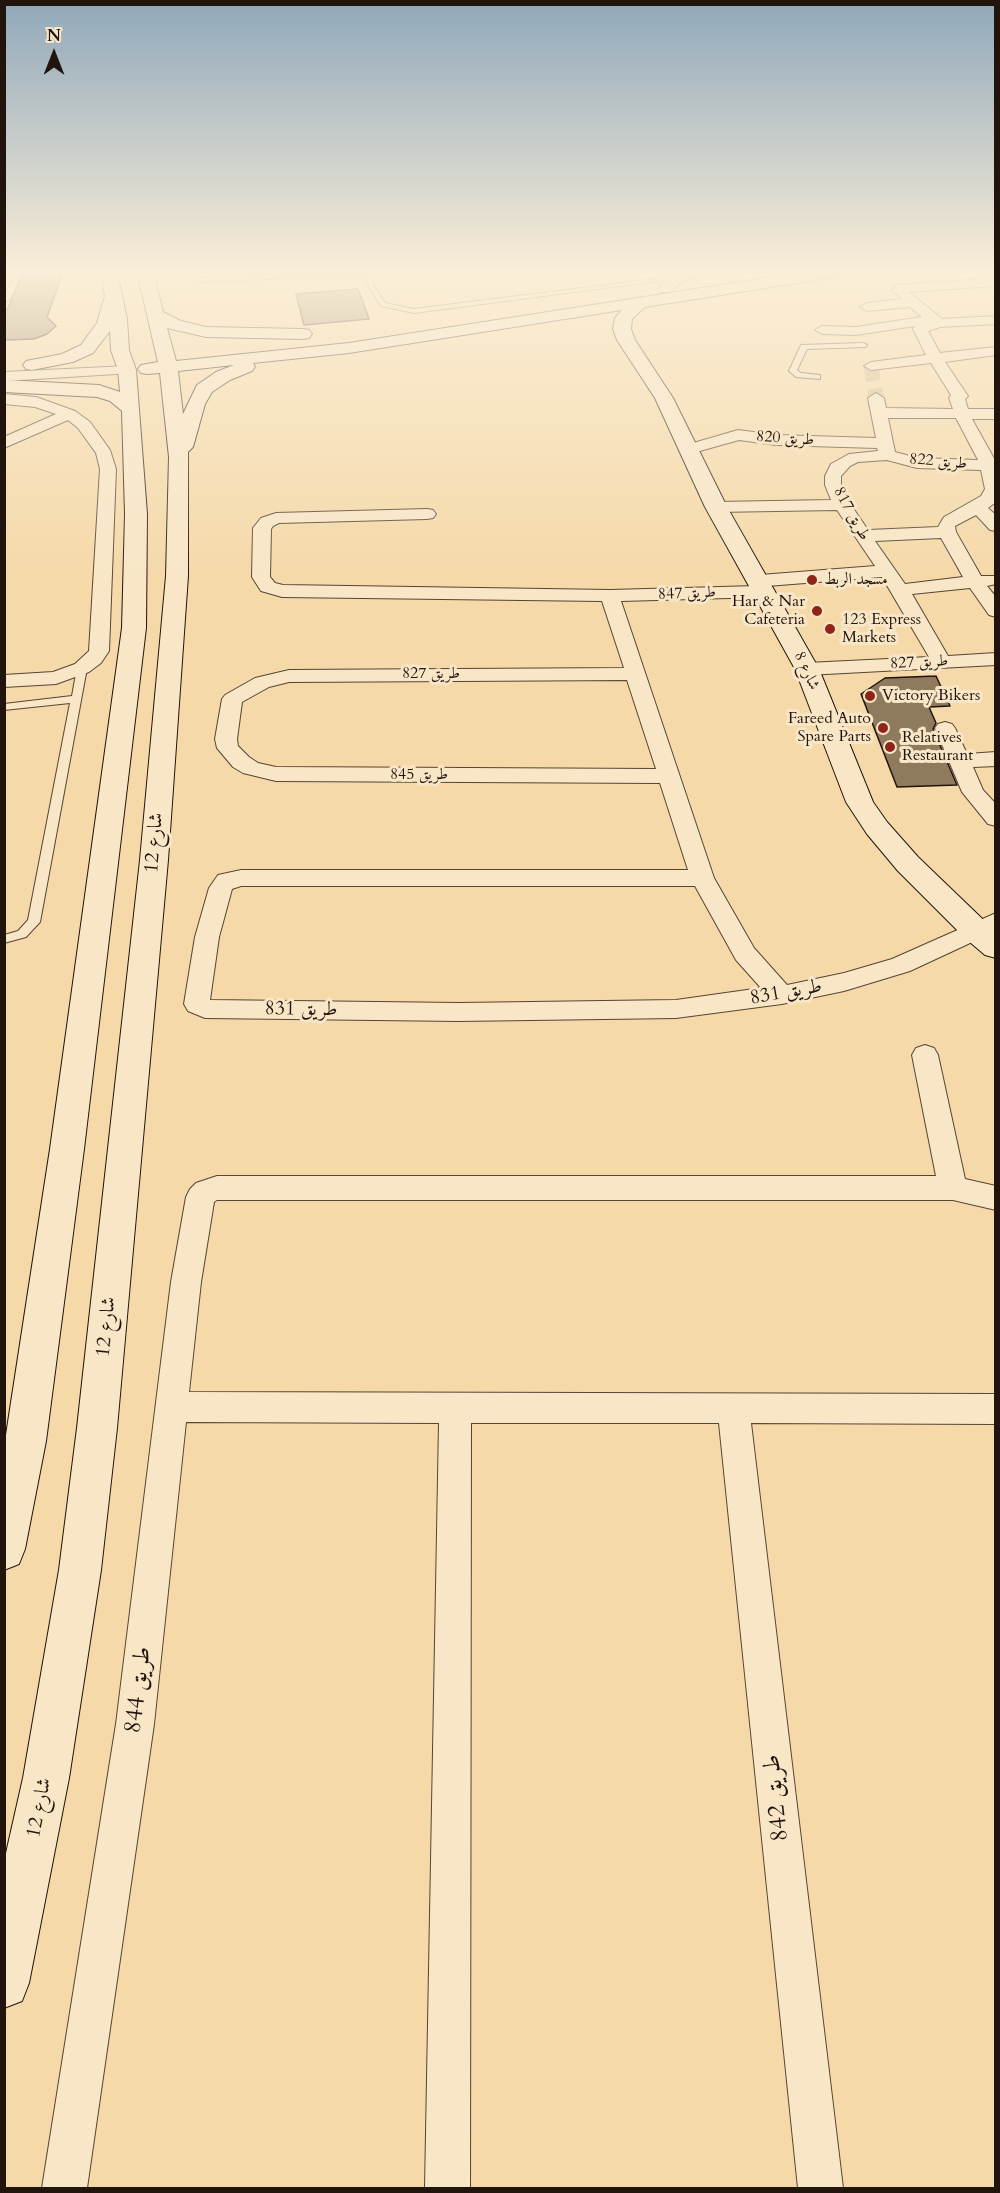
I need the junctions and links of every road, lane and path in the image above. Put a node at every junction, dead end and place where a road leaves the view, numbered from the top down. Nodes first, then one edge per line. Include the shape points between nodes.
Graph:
1 (31, 374) edge
2 (142, 374) edge
3 (149, 374) edge
4 (227, 374) edge
5 (645, 374) edge
6 (798, 374) edge
7 (949, 374) edge
8 (4, 377) edge
9 (817, 377) dead end
10 (4, 386) edge
11 (4, 399) edge
12 (131, 409) junction
13 (69, 414) junction
14 (962, 414) junction
15 (996, 414) edge
16 (973, 436) junction
17 (996, 436) edge
18 (4, 443) edge
19 (688, 449) junction
20 (886, 449) junction
21 (166, 450) junction
22 (990, 460) edge
23 (842, 505) junction
24 (716, 507) junction
25 (978, 507) junction
26 (159, 511) dead end
27 (427, 514) dead end
28 (994, 522) edge
29 (947, 532) junction
30 (862, 536) junction
31 (885, 571) junction
32 (177, 576) junction
33 (996, 579) edge
34 (975, 582) junction
35 (762, 586) junction
36 (900, 590) junction
37 (610, 596) junction
38 (996, 611) edge
39 (996, 659) edge
40 (942, 662) junction
41 (82, 668) junction
42 (807, 669) junction
43 (635, 674) junction
44 (4, 681) edge
45 (75, 699) junction
46 (232, 699) joint
47 (4, 707) edge
48 (945, 729) dead end
49 (996, 759) edge
50 (958, 761) junction
51 (667, 776) junction
52 (996, 819) edge
53 (702, 878) junction
54 (985, 926) edge
55 (4, 939) edge
56 (996, 948) edge
57 (782, 995) junction
58 (925, 1055) dead end
59 (953, 1188) junction
60 (996, 1198) edge
61 (173, 1407) junction
62 (733, 1407) junction
63 (455, 1408) junction
64 (996, 1409) edge
65 (4, 1549) edge
66 (4, 1983) edge
67 (64, 2188) edge
68 (447, 2188) edge
69 (821, 2188) edge

1 - 8 street
2 - 12 street, شارع 12
3 - 21 street, شارع 12
4 - 21 street via 204,389
5 - 19 street, شارع 8 via 664,398
6 - 9 lane
7 - 14 street via 968,396 957,398
10 - 12 street via 99,392 117,397
11 - 13 street via 36,402
12 - 65 street, شارع 12 via 136,514 134,628 26,1441
13 - 18 street
13 - 41 street via 84,426 104,453 109,485 99,651
14 - 15 street
14 - 16 street
14 - 20 street via 877,406
16 - 17 street
16 - 22 street
19 - 20 street, طريق 820 via 738,435
19 - 24 street, شارع 8
20 - 22 street, طريق 822 via 917,463
20 - 23 street, طريق 817 via 855,457 837,468 833,485
21 - 32 street, شارع 12
22 - 25 street via 993,489 989,499
23 - 24 street
23 - 30 street, طريق 817
24 - 35 street, شارع 8
25 - 28 street
25 - 29 street via 950,521
26 - 32 street via 162,545
27 - 37 street, طريق 847 via 276,518 262,528 261,577 268,587 282,591
29 - 30 street
29 - 34 street
30 - 31 street, طريق 817
31 - 35 street, طريق 847
31 - 36 street, طريق 817
32 - 66 street, شارع 12 via 154,860 98,1428 82,1558 46,1778
33 - 34 street
34 - 36 street
34 - 38 street
35 - 37 street, طريق 847
35 - 42 street, شارع 8
36 - 40 street, طريق 817
37 - 43 street
39 - 40 street, طريق 827
40 - 42 street, طريق 827
41 - 44 street via 56,678
41 - 45 lane
42 - 54 street, شارع 8 via 860,802 877,828 908,864
43 - 46 street, طريق 827 via 304,675 262,682
43 - 51 street
45 - 47 lane
45 - 55 lane via 34,922 22,934
46 - 51 street, طريق 845 via 228,748 251,768 276,774
48 - 50 street
49 - 50 street
50 - 52 street via 973,792
51 - 53 street
53 - 57 street via 745,954
53 - 57 street, طريق 831 via 233,879 222,888 207,937 197,1005 205,1009 470,1012 676,1009
54 - 56 street, شارع 8
54 - 57 street, طريق 831 via 901,965
58 - 59 street
59 - 60 street
59 - 61 street, طريق 844 via 206,1191 200,1197 186,1282
61 - 63 street
61 - 67 street, طريق 844 via 135,1724
62 - 63 street
62 - 64 street
62 - 69 street, طريق 842
63 - 68 street

